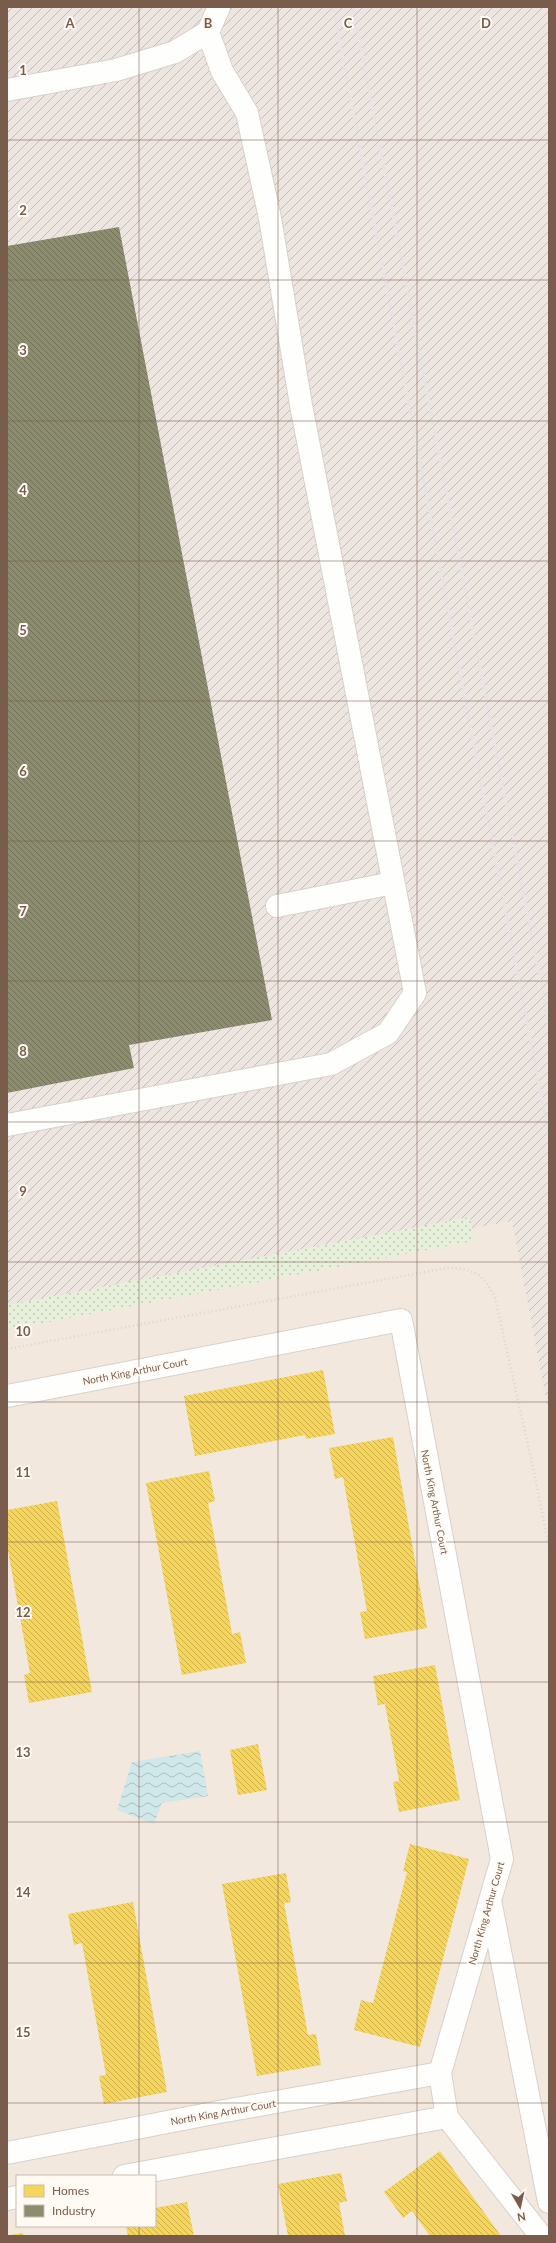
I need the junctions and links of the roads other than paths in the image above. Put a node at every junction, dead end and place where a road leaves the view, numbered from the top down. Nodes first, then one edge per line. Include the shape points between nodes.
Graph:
1 (219, 7) edge
2 (208, 32) junction
3 (7, 90) edge
4 (393, 883) junction
5 (277, 906) dead end
6 (7, 1126) edge
7 (7, 1396) edge
8 (490, 1902) junction
9 (440, 2073) junction
10 (447, 2117) junction
11 (7, 2153) edge
12 (129, 2175) edge
13 (549, 2202) edge
14 (541, 2236) edge

1 - 2 street
2 - 3 street via 175,52 116,70
2 - 4 street via 222,71 248,113 270,218 301,405
4 - 5 street
4 - 6 street via 415,993 388,1033 331,1064
7 - 8 street, North King Arthur Court via 401,1320 502,1859
8 - 9 street, North King Arthur Court
8 - 13 street
9 - 10 street, North King Arthur Court
9 - 11 street, North King Arthur Court
10 - 12 street
10 - 14 street, North King Arthur Court

